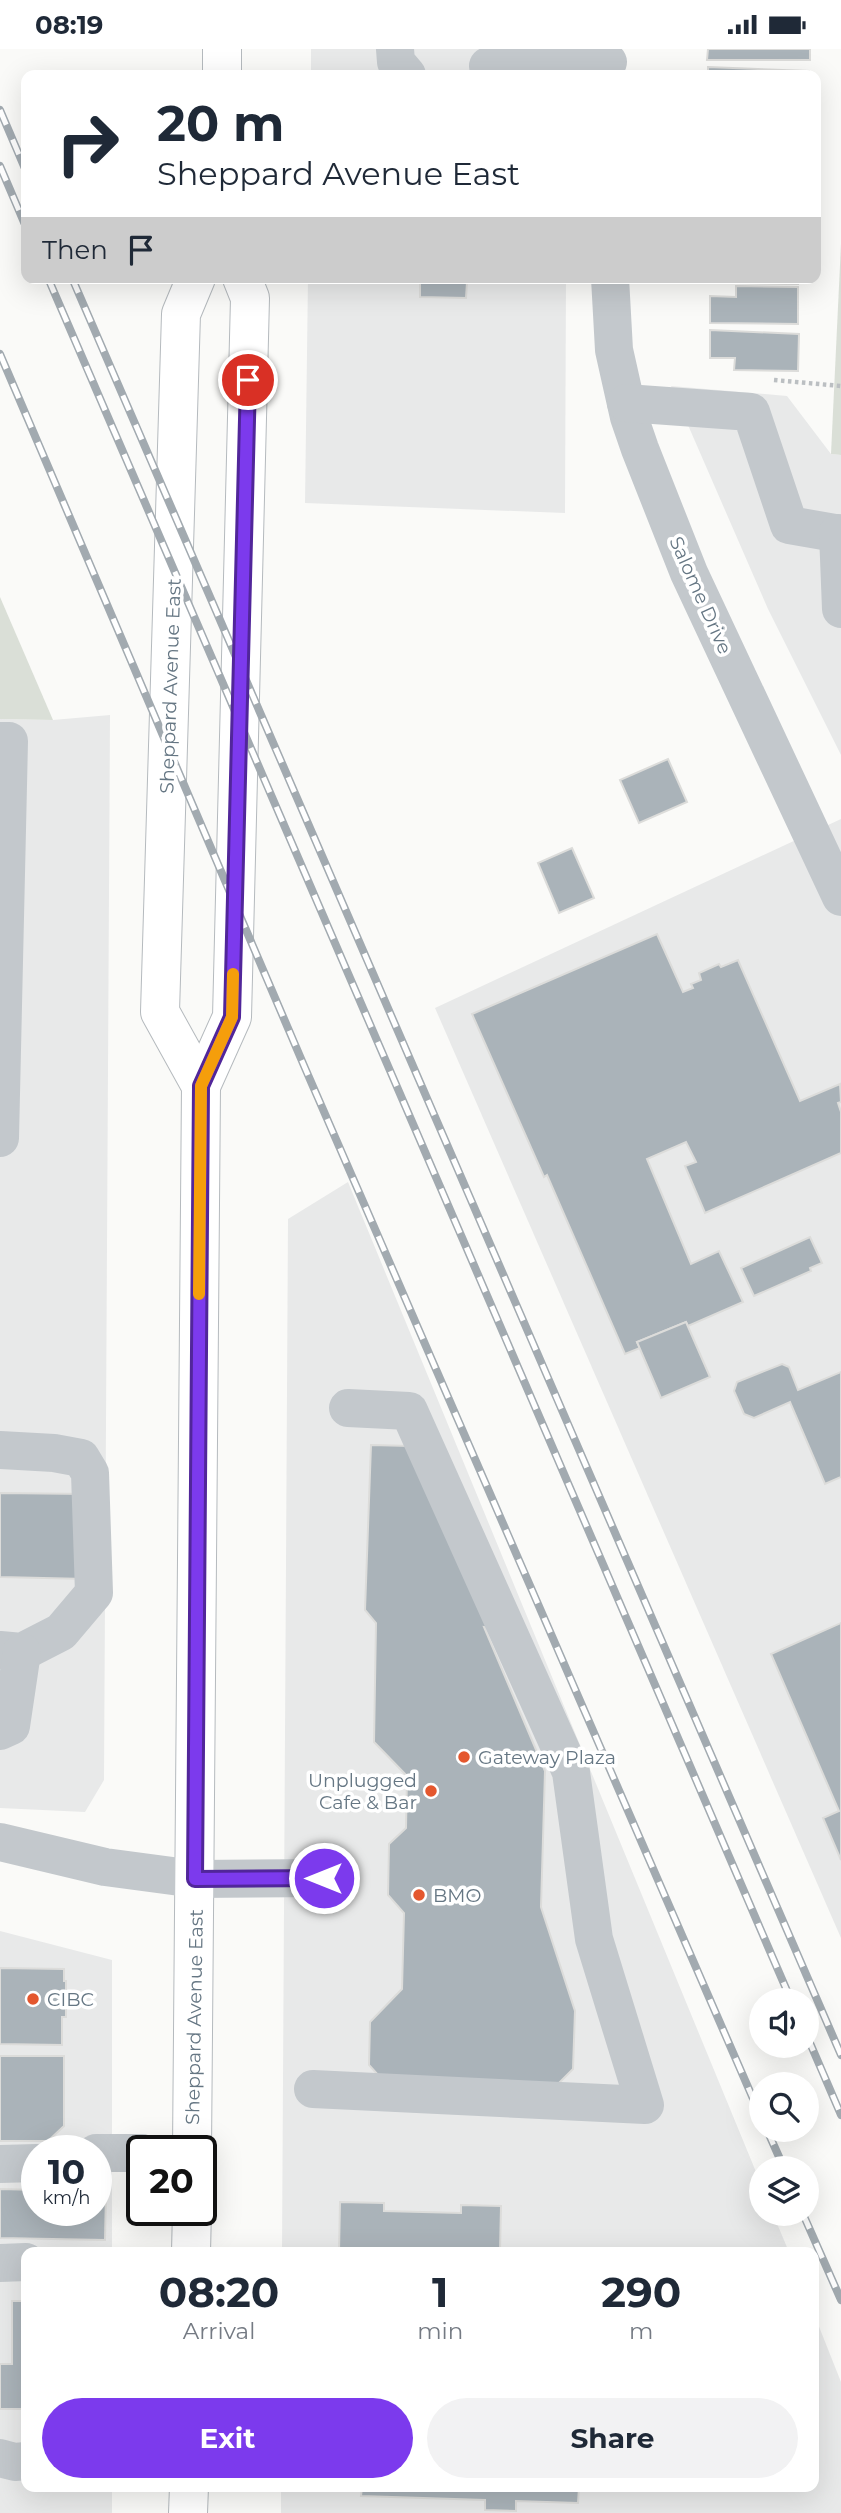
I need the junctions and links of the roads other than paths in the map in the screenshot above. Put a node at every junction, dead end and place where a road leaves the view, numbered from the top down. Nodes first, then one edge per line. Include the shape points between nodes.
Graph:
1 (222, 49) edge
2 (396, 49) edge
3 (608, 62) edge
4 (485, 63) edge
5 (222, 70) edge
6 (403, 70) edge
7 (194, 284) edge
8 (245, 284) edge
9 (610, 284) edge
10 (626, 403) junction
11 (839, 533) edge
12 (841, 609) edge
13 (0, 741) edge
14 (839, 885) edge
15 (201, 1086) junction
16 (0, 1138) edge
17 (348, 1408) dead end
18 (0, 1450) edge
19 (11, 1651) edge
20 (0, 1731) edge
21 (0, 1842) edge
22 (324, 1878) dead end
23 (195, 1879) junction
24 (313, 2089) dead end
25 (192, 2135) edge
26 (0, 2164) edge
27 (21, 2164) edge
28 (191, 2226) edge
29 (191, 2247) edge
30 (21, 2262) edge
31 (0, 2263) edge
32 (0, 2458) edge
33 (21, 2461) edge
34 (189, 2492) edge
35 (188, 2513) edge

1 - 5 main road
2 - 6 street via 396,62
3 - 4 street
7 - 15 main road, Sheppard Avenue East via 181,314 160,1012
8 - 15 main road, Sheppard Avenue East via 250,297 232,1017
9 - 10 street, Salome Drive via 614,350
10 - 11 street via 751,412 789,525
10 - 14 street, Salome Drive via 639,449 689,573
11 - 12 street
13 - 16 street via 9,741
15 - 23 main road, Sheppard Avenue East
17 - 24 street via 409,1411 571,1772 594,1939 645,2105
18 - 19 street via 80,1458 90,1473 94,1593 61,1632
19 - 20 street via 10,1726
21 - 23 street via 106,1867
22 - 23 street
23 - 25 main road, Sheppard Avenue East
26 - 27 street
28 - 29 main road
30 - 31 street
32 - 33 street
34 - 35 main road

